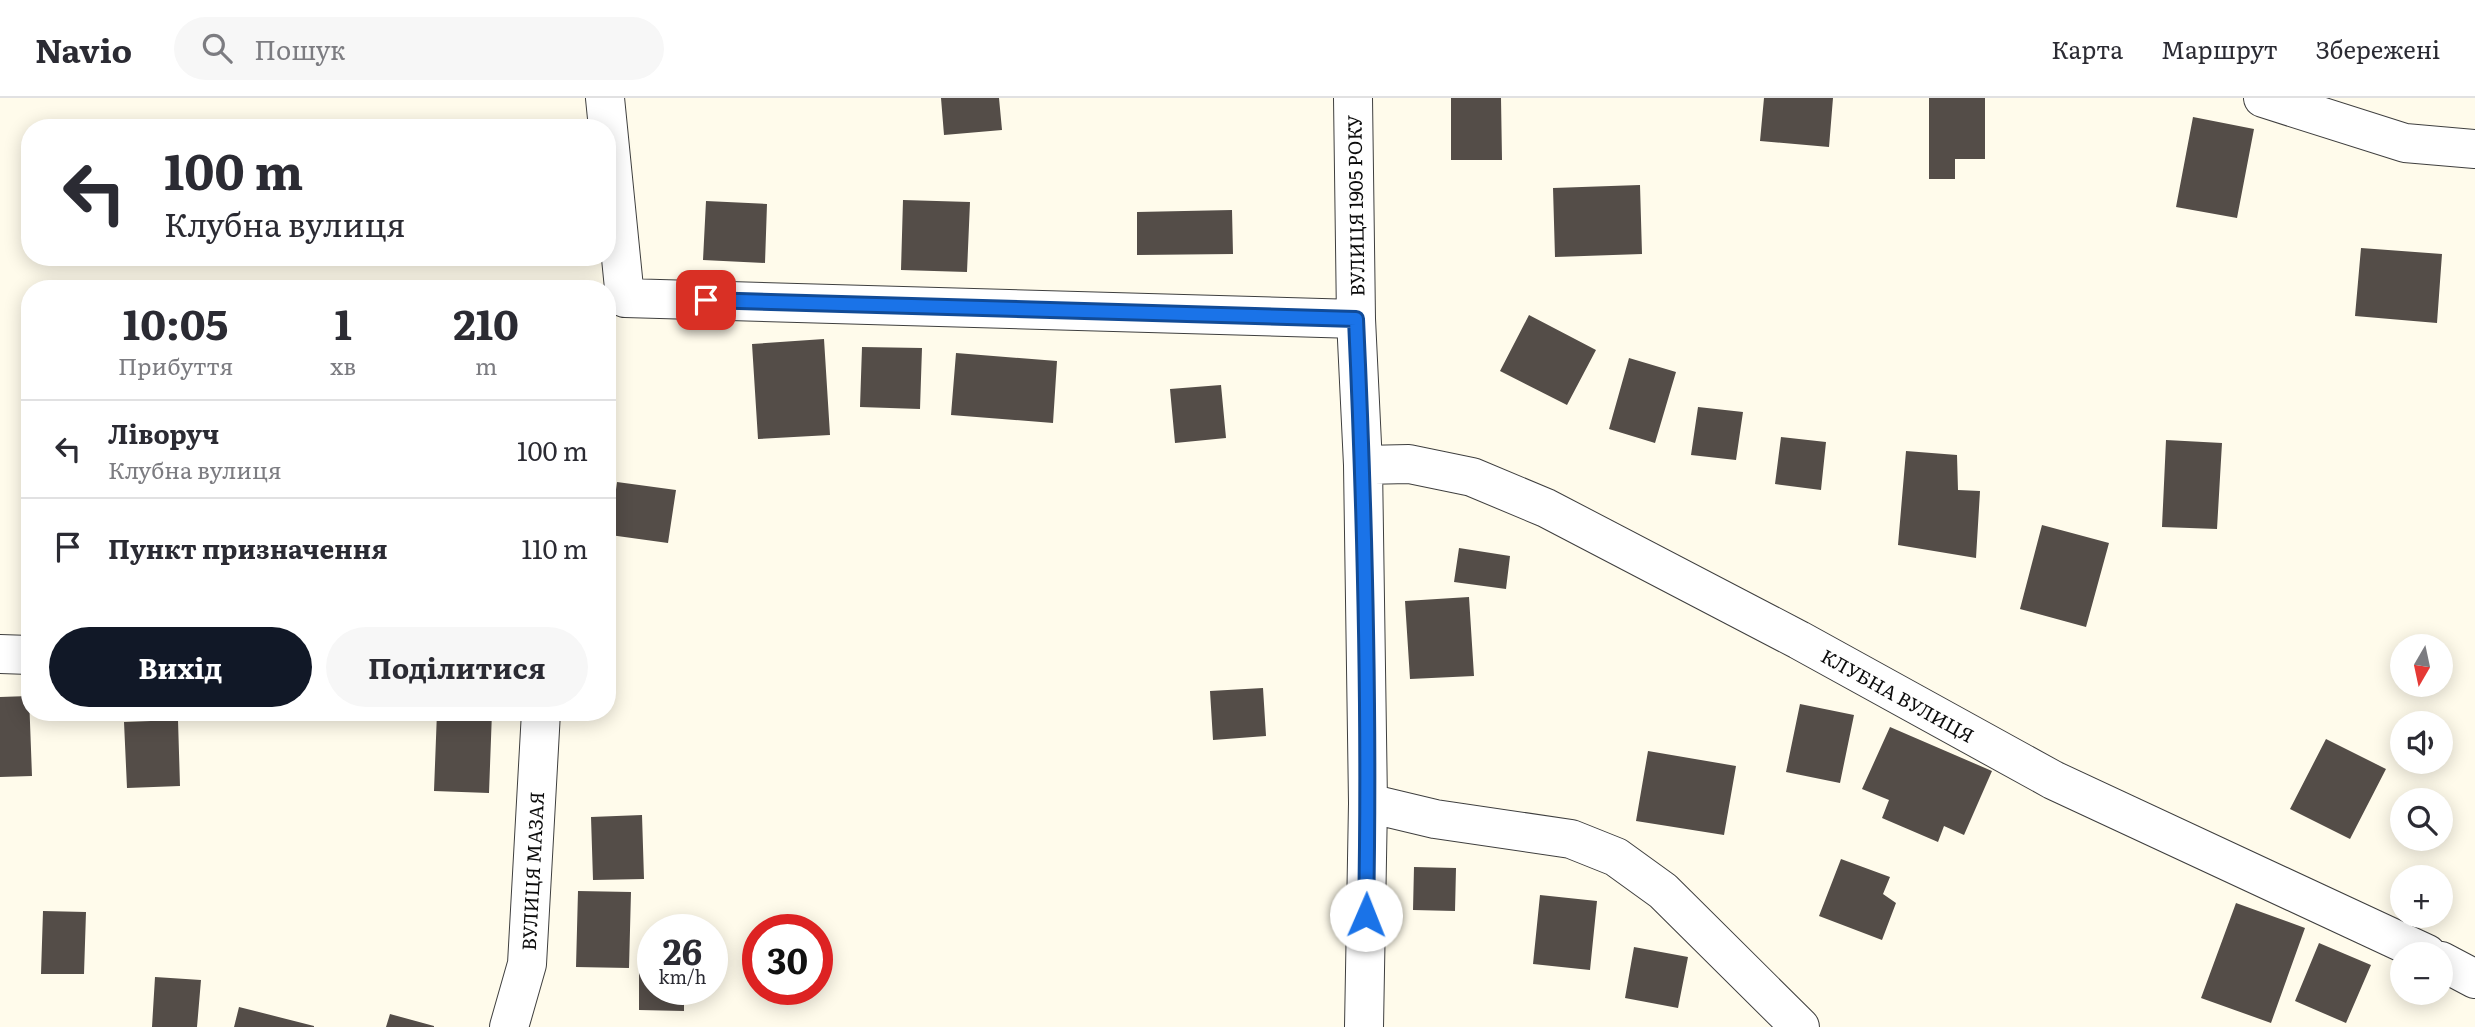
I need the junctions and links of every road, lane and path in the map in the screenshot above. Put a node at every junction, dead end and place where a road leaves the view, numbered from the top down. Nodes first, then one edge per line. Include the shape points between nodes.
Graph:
1 (605, 98) edge
2 (1353, 98) edge
3 (2263, 98) edge
4 (606, 119) edge
5 (2404, 143) junction
6 (2475, 149) edge
7 (2475, 167) edge
8 (616, 309) edge
9 (1356, 319) junction
10 (1363, 465) junction
11 (0, 654) edge
12 (21, 655) edge
13 (540, 721) edge
14 (1368, 803) junction
15 (2401, 942) edge
16 (2453, 967) edge
17 (2475, 979) edge
18 (509, 1027) edge
19 (1364, 1027) edge
20 (1800, 1027) edge

1 - 4 street
2 - 9 street, ВУЛИЦЯ 1905 РОКУ
3 - 5 street
5 - 6 street
5 - 7 street
8 - 9 street
9 - 10 street, ВУЛИЦЯ 1905 РОКУ
10 - 14 street, ВУЛИЦЯ 1905 РОКУ
10 - 15 street, КЛУБНА ВУЛИЦЯ via 1409,464 1472,477 1546,508 2053,780
11 - 12 street
13 - 18 street, ВУЛИЦЯ МАЗАЯ via 527,964
14 - 19 street, ВУЛИЦЯ 1905 РОКУ
14 - 20 street via 1435,819 1571,839 1616,857 1663,891
16 - 17 street

